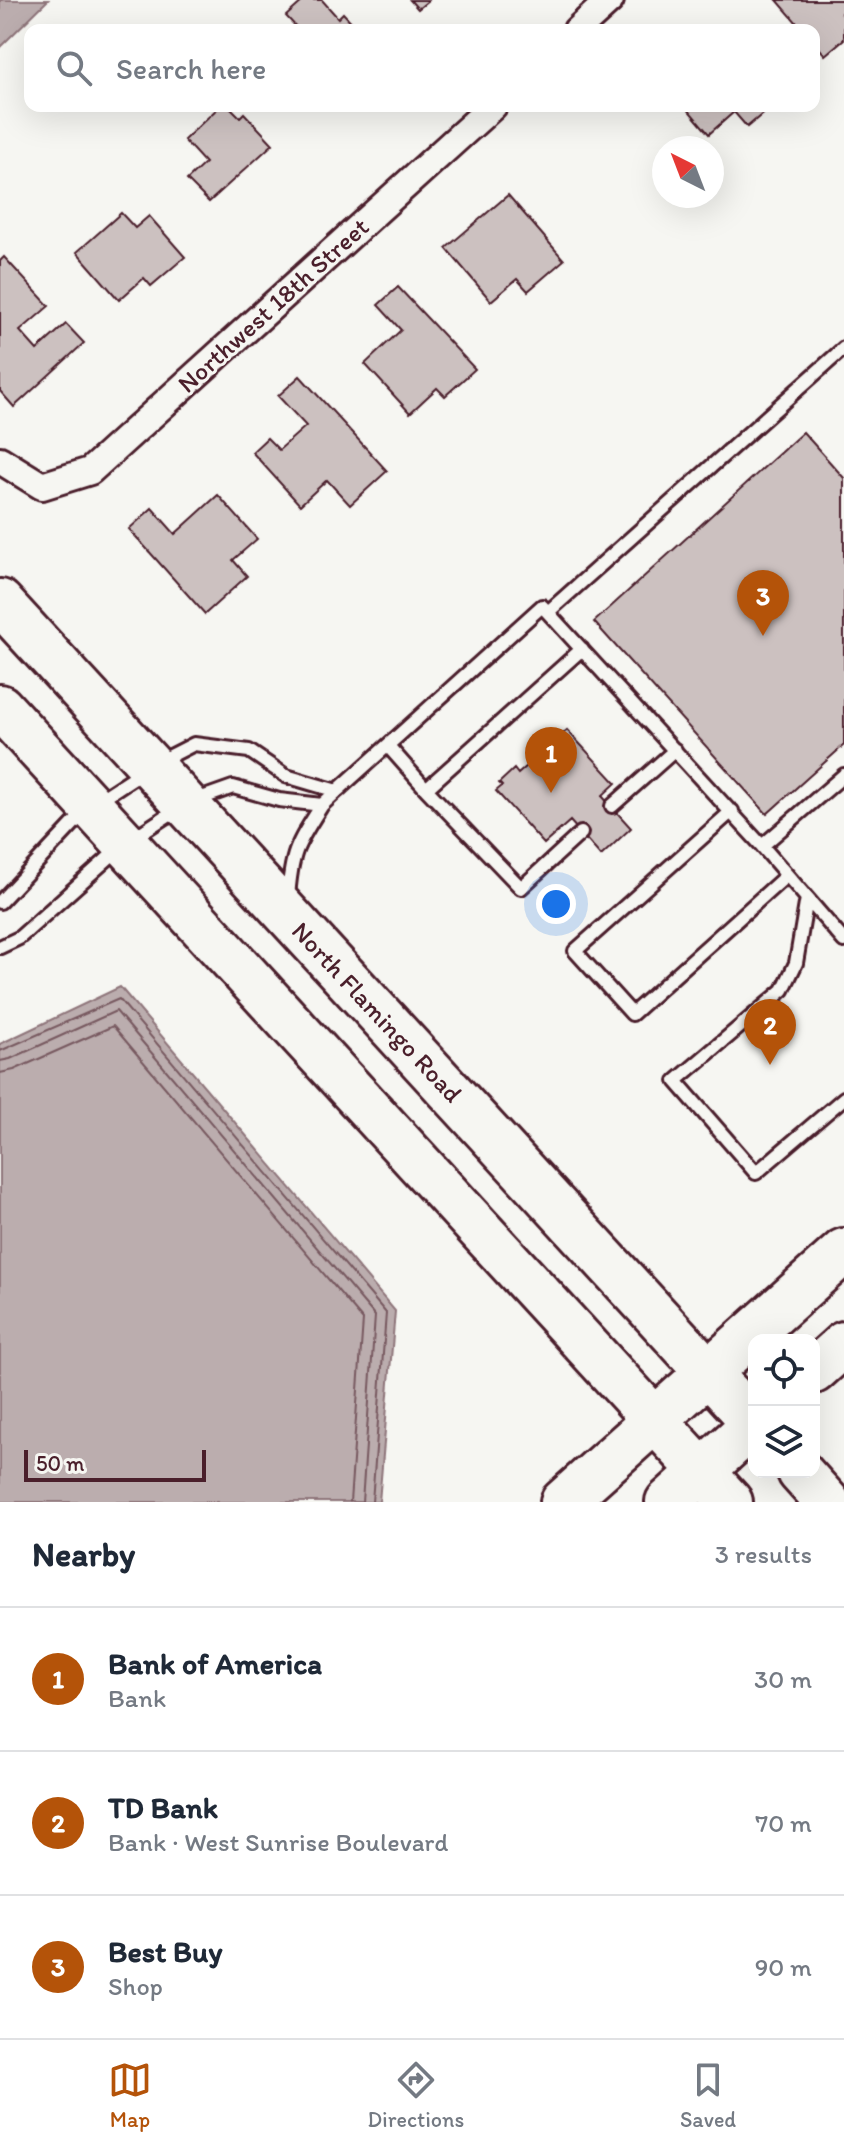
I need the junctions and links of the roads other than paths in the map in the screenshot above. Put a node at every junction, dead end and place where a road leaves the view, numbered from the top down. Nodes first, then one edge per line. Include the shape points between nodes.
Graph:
1 (610, 0) edge
2 (584, 24) edge
3 (486, 112) edge
4 (844, 348) edge
5 (0, 460) edge
6 (0, 602) edge
7 (548, 612) junction
8 (582, 649) junction
9 (0, 707) edge
10 (388, 746) junction
11 (675, 750) junction
12 (151, 766) junction
13 (844, 775) edge
14 (426, 789) junction
15 (337, 791) junction
16 (185, 804) junction
17 (322, 805) junction
18 (90, 806) junction
19 (612, 806) dead end
20 (732, 811) junction
21 (581, 833) dead end
22 (124, 844) junction
23 (762, 846) junction
24 (787, 875) junction
25 (807, 898) junction
26 (0, 902) edge
27 (287, 915) junction
28 (844, 941) edge
29 (0, 947) edge
30 (844, 1098) edge
31 (844, 1251) edge
32 (844, 1344) edge
33 (820, 1366) edge
34 (708, 1371) junction
35 (748, 1416) edge
36 (653, 1419) junction
37 (748, 1433) edge
38 (805, 1478) edge
39 (716, 1487) edge
40 (563, 1502) edge
41 (668, 1502) edge
42 (827, 1502) edge

1 - 2 street
3 - 5 street, Northwest 18th Street via 90,471 42,486
4 - 7 lane
6 - 12 highway, North Flamingo Road
7 - 8 lane
7 - 10 lane via 542,606
8 - 11 lane
8 - 14 lane
9 - 18 highway
10 - 14 lane
10 - 15 lane
11 - 19 lane
11 - 20 lane
12 - 15 lane via 194,744 249,751 286,776
12 - 16 highway, North Flamingo Road
12 - 18 lane
13 - 23 lane
14 - 21 lane via 521,888
15 - 17 lane
16 - 17 lane via 233,787
16 - 22 lane
16 - 27 highway, North Flamingo Road
17 - 27 lane via 294,852
18 - 22 highway
18 - 26 lane
20 - 23 lane
20 - 24 lane via 575,951 632,1014
22 - 29 lane via 19,938
22 - 36 highway
23 - 24 lane
24 - 25 lane
25 - 28 lane
25 - 30 lane via 796,963 783,990 676,1081 756,1173
27 - 34 highway, North Flamingo Road
31 - 34 highway
32 - 33 highway
34 - 35 highway, North Flamingo Road
34 - 36 highway
36 - 39 highway
36 - 40 highway
37 - 39 highway
38 - 42 highway
39 - 41 highway

